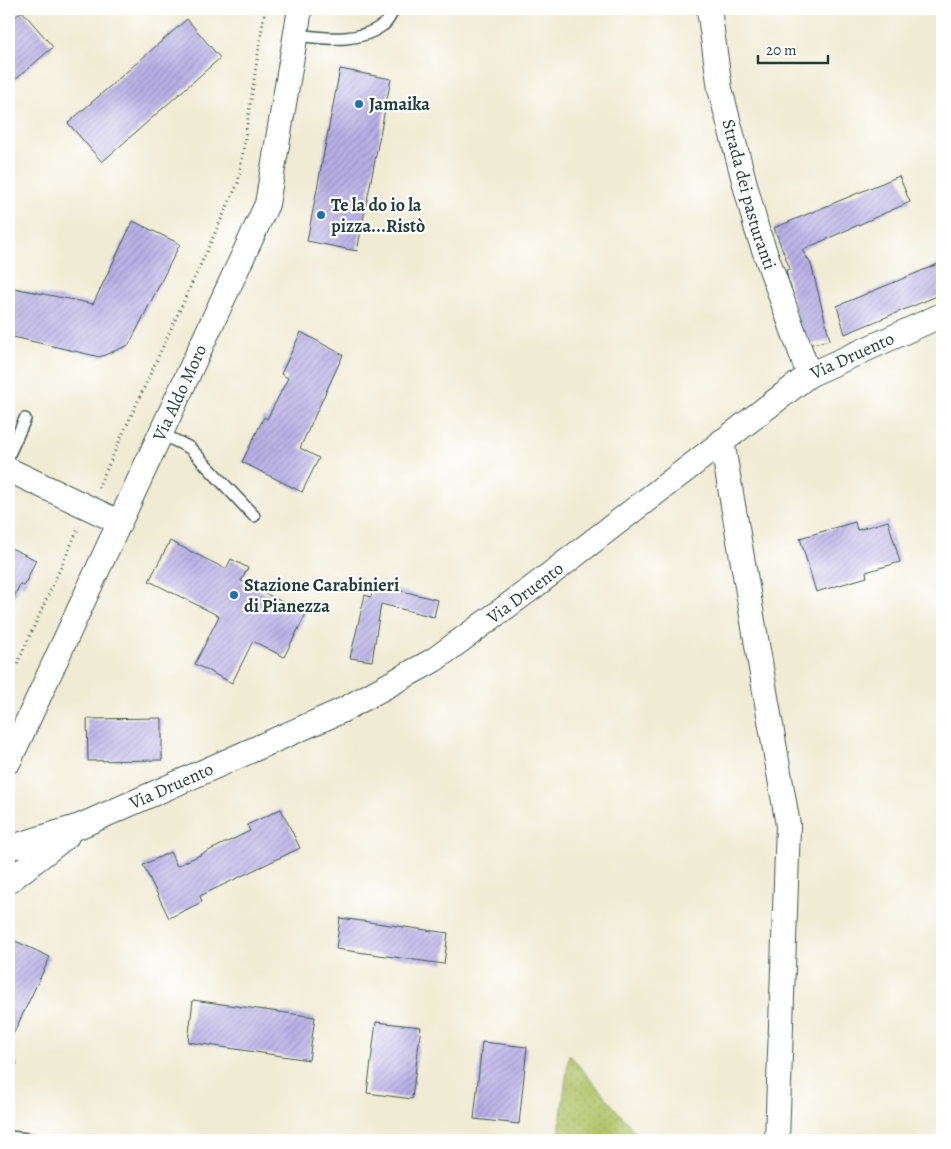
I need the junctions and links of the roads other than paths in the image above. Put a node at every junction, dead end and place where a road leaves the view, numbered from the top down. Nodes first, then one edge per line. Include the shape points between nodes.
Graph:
1 (300, 9) edge
2 (394, 9) edge
3 (709, 9) edge
4 (296, 35) junction
5 (942, 315) edge
6 (809, 375) junction
7 (25, 419) dead end
8 (160, 433) junction
9 (722, 441) junction
10 (9, 454) edge
11 (9, 470) edge
12 (254, 516) dead end
13 (119, 522) junction
14 (9, 761) edge
15 (80, 826) junction
16 (9, 848) edge
17 (9, 881) edge
18 (9, 1137) edge
19 (36, 1140) edge
20 (777, 1140) edge

1 - 4 street, Via Aldo Moro
2 - 4 lane via 385,24 365,34 342,39
3 - 6 street, Strada dei pasturanti via 720,89 757,230
4 - 8 street, Via Aldo Moro via 267,204
5 - 6 street, Via Druento
6 - 9 street, Via Druento
7 - 10 lane
8 - 12 lane via 190,448
8 - 13 street, Via Aldo Moro
9 - 15 street, Via Druento via 434,660 341,711
9 - 20 street via 788,825
11 - 13 street
13 - 14 street, Via Aldo Moro
15 - 16 street, Via Druento
15 - 17 street, Via Druento
18 - 19 lane

